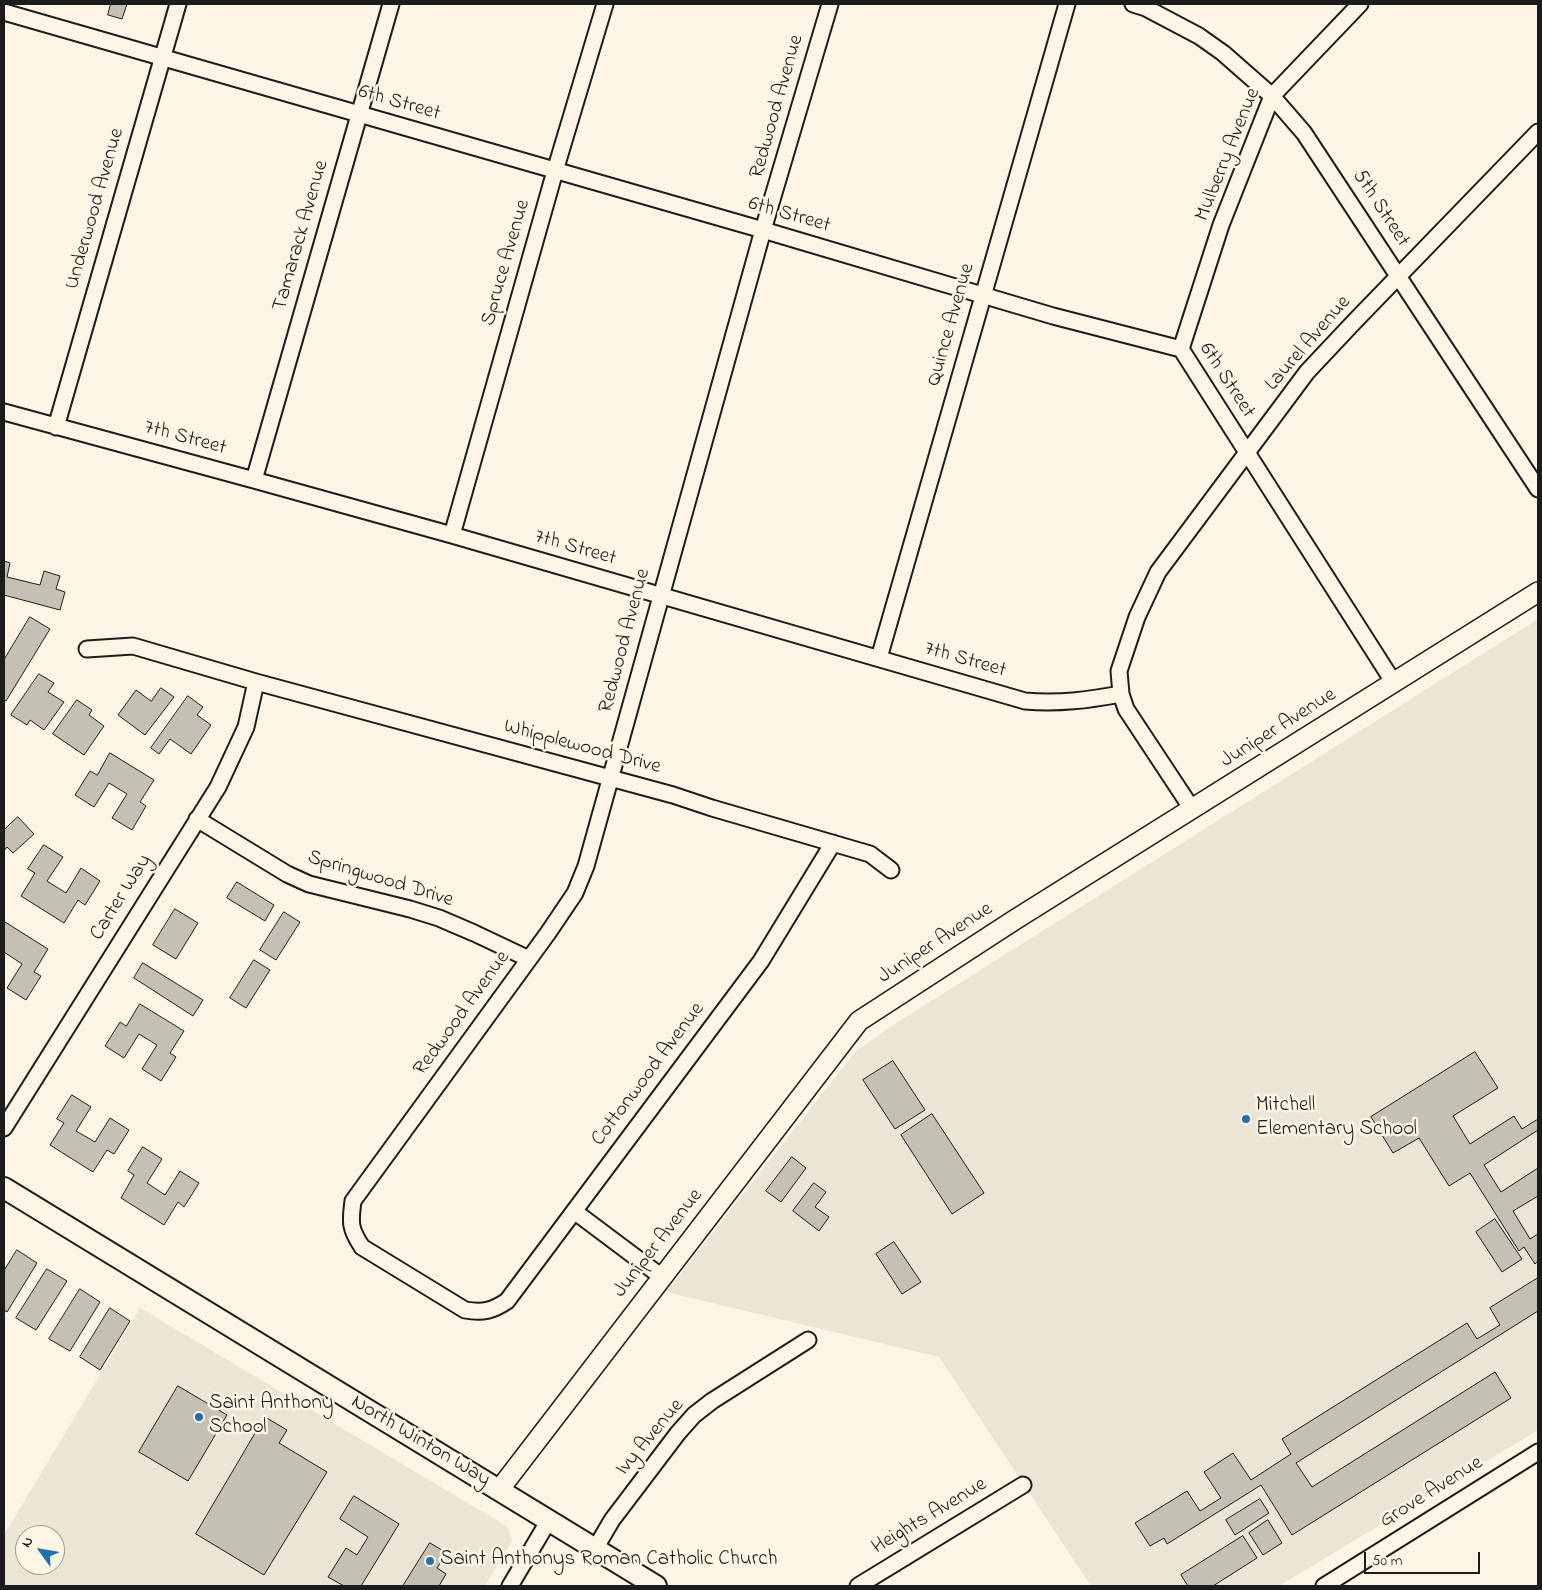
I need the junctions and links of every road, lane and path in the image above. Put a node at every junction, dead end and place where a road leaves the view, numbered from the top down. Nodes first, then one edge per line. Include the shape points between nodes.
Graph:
1 (178, 4) edge
2 (391, 4) edge
3 (605, 4) edge
4 (830, 4) edge
5 (1067, 4) edge
6 (1133, 4) edge
7 (1360, 4) edge
8 (4, 12) edge
9 (162, 58) junction
10 (1272, 96) junction
11 (358, 115) junction
12 (1538, 132) edge
13 (556, 171) junction
14 (763, 230) junction
15 (1398, 277) junction
16 (982, 295) junction
17 (1181, 349) junction
18 (4, 412) edge
19 (56, 427) junction
20 (1248, 453) junction
21 (254, 480) junction
22 (1538, 489) edge
23 (452, 535) junction
24 (1538, 592) edge
25 (661, 595) junction
26 (87, 649) dead end
27 (879, 658) junction
28 (256, 682) junction
29 (1394, 683) junction
30 (1121, 694) junction
31 (610, 777) junction
32 (1192, 809) junction
33 (197, 819) junction
34 (833, 843) junction
35 (891, 870) dead end
36 (529, 959) junction
37 (4, 1128) edge
38 (4, 1188) edge
39 (574, 1211) junction
40 (662, 1277) junction
41 (479, 1312) joint
42 (808, 1340) dead end
43 (1538, 1452) edge
44 (1023, 1485) dead end
45 (499, 1490) junction
46 (549, 1520) junction
47 (595, 1549) junction
48 (510, 1586) edge
49 (656, 1586) edge
50 (858, 1586) edge
51 (1324, 1586) edge

1 - 9 street, Underwood Avenue
2 - 11 street, Tamarack Avenue
3 - 13 street, Spruce Avenue
4 - 14 street, Redwood Avenue
5 - 16 street, Quince Avenue
6 - 10 street, 5th Street via 1199,36
7 - 10 street, Mulberry Avenue
8 - 9 street, 6th Street
9 - 11 street, 6th Street
9 - 19 street, Underwood Avenue
10 - 15 street, 5th Street via 1304,132
10 - 17 street, Mulberry Avenue via 1221,225
11 - 13 street, 6th Street
11 - 21 street, Tamarack Avenue
12 - 15 street, Laurel Avenue
13 - 14 street, 6th Street
13 - 23 street, Spruce Avenue
14 - 16 street, 6th Street
14 - 25 street, Redwood Avenue
15 - 20 street, Laurel Avenue via 1307,372
15 - 22 street, 5th Street
16 - 17 street, 6th Street
16 - 27 street, Quince Avenue
17 - 20 street, 6th Street
18 - 19 street, 7th Street
19 - 21 street, 7th Street
20 - 29 street, 6th Street
20 - 30 street, Laurel Avenue via 1158,572 1137,617 1119,672
21 - 23 street, 7th Street
23 - 25 street, 7th Street
24 - 29 street, Juniper Avenue
25 - 27 street, 7th Street
25 - 31 street, Redwood Avenue
26 - 28 street, Whipplewood Drive via 133,646
27 - 30 street, 7th Street via 1025,701 1080,701
28 - 31 street, Whipplewood Drive
28 - 33 street, Carter Way via 246,727 218,787
29 - 32 street, Juniper Avenue
30 - 32 street via 1126,709
31 - 34 street, Whipplewood Drive
31 - 36 street, Redwood Avenue via 586,866 575,893
32 - 40 street, Juniper Avenue via 859,1021
33 - 36 street, Springwood Drive via 309,884 440,918
33 - 37 street, Carter Way
34 - 35 street, Whipplewood Drive via 870,854
34 - 39 street, Cottonwood Avenue via 761,961
36 - 41 street, Redwood Avenue via 353,1201 353,1233 362,1247 465,1310
38 - 45 main road, North Winton Way
39 - 40 street
39 - 41 street, Cottonwood Avenue via 507,1301 495,1309
40 - 45 street, Juniper Avenue
42 - 47 street, Ivy Avenue via 694,1415 612,1520
43 - 51 street, Grove Avenue
44 - 50 street, Heights Avenue
45 - 46 main road, North Winton Way
46 - 47 main road, North Winton Way
46 - 48 street
47 - 49 main road, North Winton Way

